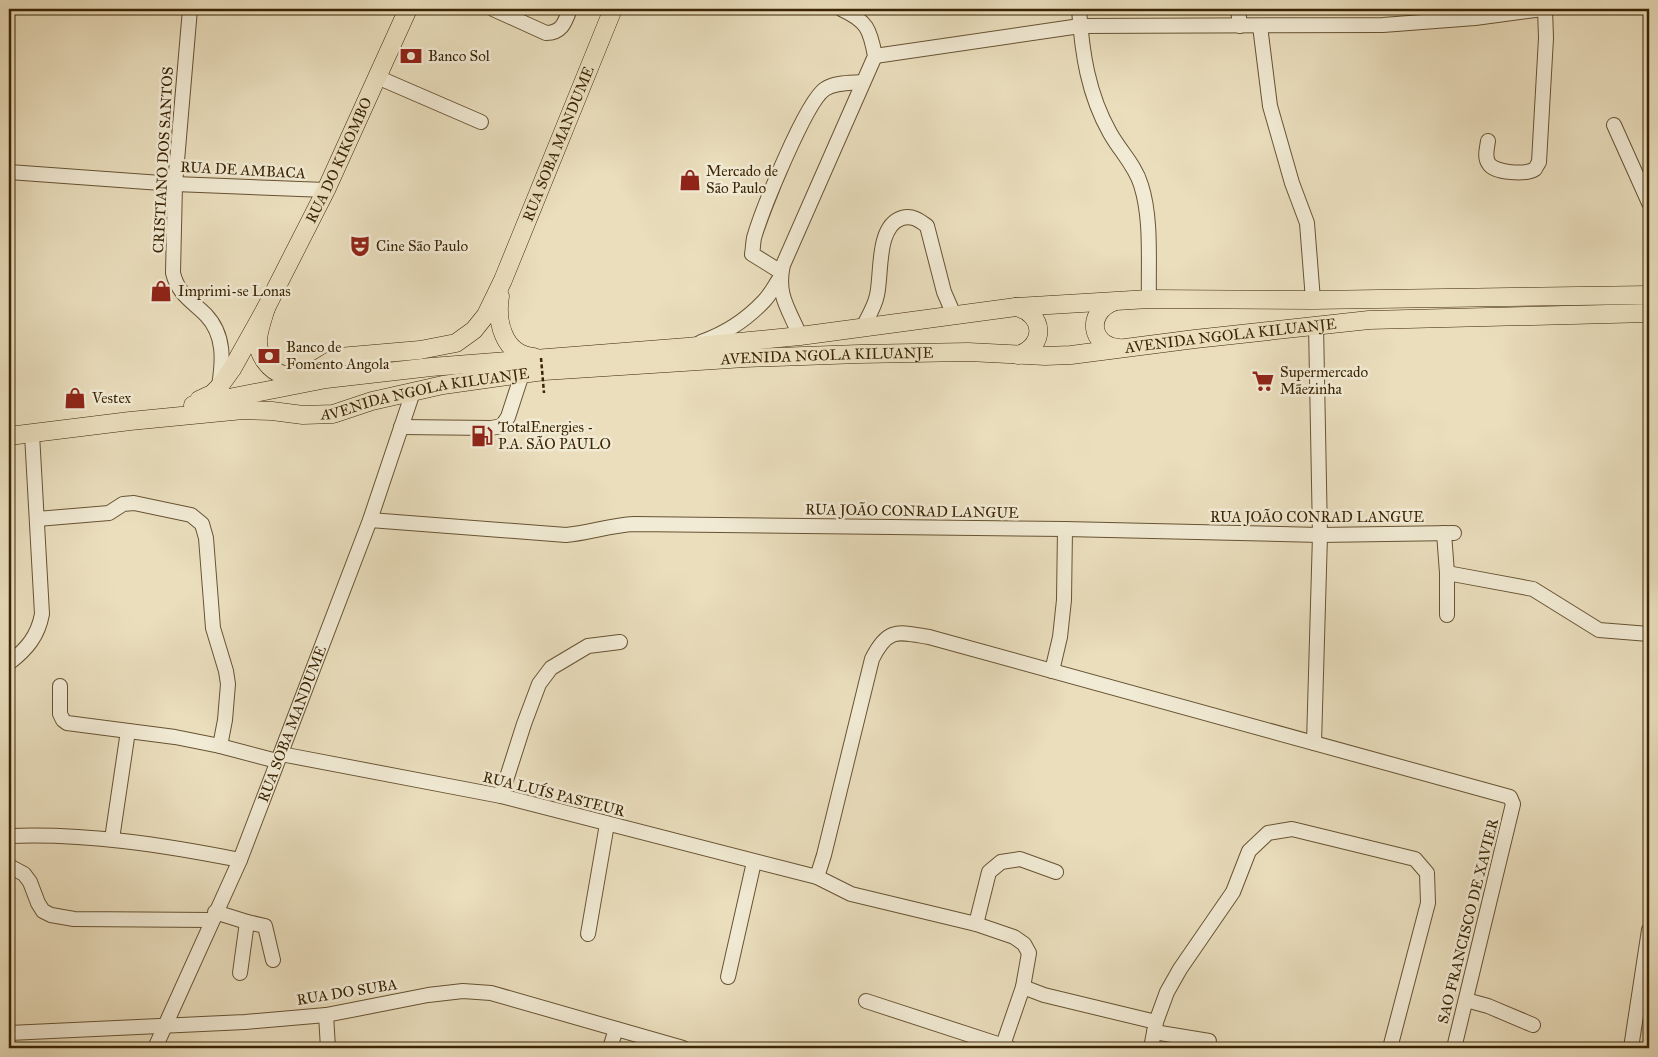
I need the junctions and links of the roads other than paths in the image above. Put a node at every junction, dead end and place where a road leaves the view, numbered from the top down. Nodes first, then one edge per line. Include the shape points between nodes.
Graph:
1 (190, 9) edge
2 (408, 9) edge
3 (493, 9) edge
4 (570, 9) edge
5 (613, 9) edge
6 (841, 9) edge
7 (1079, 9) edge
8 (1238, 9) edge
9 (1544, 9) edge
10 (856, 12) edge
11 (1080, 26) junction
12 (1240, 26) junction
13 (1260, 26) junction
14 (875, 56) junction
15 (377, 77) junction
16 (863, 82) junction
17 (481, 122) dead end
18 (1614, 125) dead end
19 (1488, 141) dead end
20 (9, 172) edge
21 (175, 184) junction
22 (326, 190) junction
23 (1649, 203) edge
24 (781, 275) junction
25 (502, 280) junction
26 (1649, 295) edge
27 (1149, 299) junction
28 (1313, 300) junction
29 (1113, 302) junction
30 (1016, 307) junction
31 (266, 308) junction
32 (1649, 314) edge
33 (954, 315) junction
34 (1316, 325) junction
35 (863, 327) junction
36 (800, 336) junction
37 (687, 347) junction
38 (1120, 348) junction
39 (1018, 355) junction
40 (538, 357) junction
41 (522, 374) junction
42 (219, 387) junction
43 (413, 392) junction
44 (188, 406) junction
45 (401, 427) junction
46 (9, 428) edge
47 (32, 434) junction
48 (9, 436) edge
49 (37, 519) junction
50 (370, 520) junction
51 (1065, 529) junction
52 (1320, 535) junction
53 (1447, 573) junction
54 (1447, 615) dead end
55 (1649, 634) edge
56 (620, 642) dead end
57 (9, 662) edge
58 (1052, 671) junction
59 (60, 686) dead end
60 (128, 731) junction
61 (1314, 743) junction
62 (220, 746) junction
63 (279, 757) junction
64 (501, 796) junction
65 (607, 824) junction
66 (9, 836) edge
67 (112, 839) junction
68 (240, 860) junction
69 (754, 862) junction
70 (9, 866) edge
71 (1056, 872) dead end
72 (817, 877) junction
73 (214, 916) junction
74 (247, 922) junction
75 (976, 924) junction
76 (1649, 930) edge
77 (588, 934) dead end
78 (273, 960) dead end
79 (240, 974) dead end
80 (728, 977) dead end
81 (1023, 987) junction
82 (1466, 1000) junction
83 (866, 1001) dead end
84 (326, 1015) junction
85 (165, 1025) junction
86 (1533, 1025) dead end
87 (1155, 1027) junction
88 (616, 1029) junction
89 (9, 1033) edge
90 (1209, 1041) dead end
91 (1007, 1047) edge
92 (155, 1048) edge
93 (328, 1048) edge
94 (610, 1048) edge
95 (683, 1048) edge
96 (1151, 1048) edge
97 (1390, 1048) edge
98 (1454, 1048) edge
99 (1631, 1048) edge

1 - 21 street, CRISTIANO DOS SANTOS
2 - 15 main road, RUA DO KIKOMBO
3 - 4 street via 546,33 561,29
5 - 25 main road, RUA SOBA MANDUME
6 - 10 street
7 - 11 street
8 - 12 street
9 - 13 street via 1383,25
9 - 19 street via 1546,38 1539,162 1536,168 1526,172 1493,168 1486,156
10 - 14 street via 870,33
11 - 12 street
11 - 14 street
11 - 27 street via 1086,70 1096,105 1142,185 1148,227
12 - 13 street
13 - 28 street via 1270,106 1307,223
14 - 16 street
15 - 17 street
15 - 22 main road, RUA DO KIKOMBO
16 - 24 street
16 - 24 street via 833,85 816,97 772,190 754,239 752,254
18 - 23 street
20 - 21 street, RUA DE AMBACA
21 - 22 street, RUA DE AMBACA
21 - 42 street, CRISTIANO DOS SANTOS via 173,273 181,292 207,317 217,333 222,355
22 - 31 main road, RUA DO KIKOMBO
24 - 36 street via 780,289
24 - 37 street via 765,300 735,325 713,338
25 - 31 main road via 486,316 456,343 420,350 339,357 318,369 296,375 283,375 273,369 259,350 258,339
25 - 40 main road via 498,318 502,330 517,351
26 - 28 main road, AVENIDA NGOLA KILUANJE
27 - 28 main road, AVENIDA NGOLA KILUANJE
27 - 29 main road, AVENIDA NGOLA KILUANJE
29 - 30 main road, AVENIDA NGOLA KILUANJE
29 - 38 main road via 1096,317 1096,332 1105,344
30 - 33 main road, AVENIDA NGOLA KILUANJE
30 - 39 main road via 1031,313 1038,326 1032,348
31 - 42 main road
32 - 34 main road, AVENIDA NGOLA KILUANJE via 1423,318
33 - 35 main road, AVENIDA NGOLA KILUANJE
33 - 35 street via 944,292 927,226 910,217 894,221 885,238 877,297
34 - 38 main road, AVENIDA NGOLA KILUANJE
34 - 52 street
35 - 36 main road, AVENIDA NGOLA KILUANJE
36 - 37 main road, AVENIDA NGOLA KILUANJE
37 - 40 main road, AVENIDA NGOLA KILUANJE
38 - 39 main road, AVENIDA NGOLA KILUANJE via 1071,355
39 - 41 main road, AVENIDA NGOLA KILUANJE via 968,352 859,354
40 - 44 main road, AVENIDA NGOLA KILUANJE via 326,380
41 - 43 main road, AVENIDA NGOLA KILUANJE
41 - 45 street via 502,426
42 - 44 main road
43 - 45 street, RUA SOBA MANDUME
43 - 47 main road, AVENIDA NGOLA KILUANJE via 372,400 333,414 243,410
44 - 46 main road, AVENIDA NGOLA KILUANJE
45 - 50 street, RUA SOBA MANDUME
47 - 48 main road, AVENIDA NGOLA KILUANJE
47 - 49 street
49 - 57 street via 42,614 34,637
49 - 62 street via 109,513 129,502 191,516 202,524 206,538 213,628 228,684
50 - 51 street, RUA JOÃO CONRAD LANGUE via 566,534 634,524
50 - 63 street, RUA SOBA MANDUME
51 - 52 street, RUA JOÃO CONRAD LANGUE
51 - 58 street via 1064,600
52 - 53 street, RUA JOÃO CONRAD LANGUE via 1449,533
52 - 61 street
53 - 54 street
53 - 55 street via 1533,589 1599,630
56 - 64 street via 588,646 547,673 539,684 524,724
58 - 61 street
58 - 72 street via 929,637 892,634 880,643 872,659
59 - 60 street, RUA LUÍS PASTEUR via 62,720
60 - 62 street, RUA LUÍS PASTEUR
60 - 67 street
61 - 82 street, SAO FRANCISCO DE XAVIER via 1513,800
62 - 63 street, RUA LUÍS PASTEUR
63 - 64 street, RUA LUÍS PASTEUR
63 - 68 street, RUA SOBA MANDUME
64 - 65 street, RUA LUÍS PASTEUR
65 - 69 street, RUA LUÍS PASTEUR
65 - 77 street
66 - 67 street
67 - 68 street
68 - 73 street, RUA SOBA MANDUME
69 - 72 street, RUA LUÍS PASTEUR
69 - 80 street
70 - 73 street via 24,874 43,911 51,915 74,919
71 - 75 street via 1020,859 1001,862 989,872
72 - 75 street, RUA LUÍS PASTEUR via 851,894
73 - 74 street
73 - 85 street, RUA SOBA MANDUME
74 - 78 street via 265,926
74 - 79 street
75 - 81 street, RUA LUÍS PASTEUR via 1014,937 1024,944 1029,953
76 - 99 street
81 - 87 street
81 - 91 street, RUA LUÍS PASTEUR
82 - 86 street
82 - 98 street, SAO FRANCISCO DE XAVIER
83 - 91 street
84 - 85 street, RUA DO SUBA
84 - 88 street, RUA DO SUBA via 463,991 491,993
84 - 93 street
85 - 89 street, RUA DO SUBA
85 - 92 street, RUA SOBA MANDUME
87 - 90 street
87 - 96 street
87 - 97 street via 1167,992 1232,892 1249,851 1268,833 1292,829 1415,860 1427,873 1428,903
88 - 94 street
88 - 95 street, RUA DO SUBA

